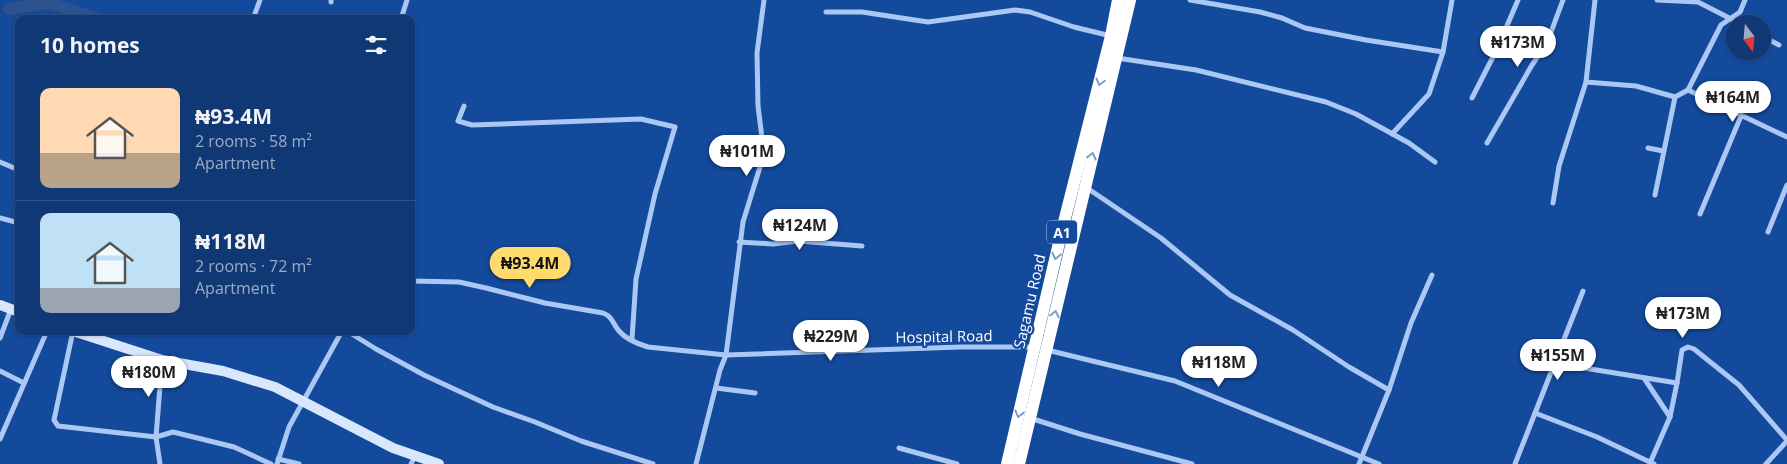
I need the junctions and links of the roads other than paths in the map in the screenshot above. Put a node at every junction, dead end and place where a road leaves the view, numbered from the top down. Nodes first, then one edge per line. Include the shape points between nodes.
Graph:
1 (260, 0) edge
2 (407, 0) edge
3 (764, 0) edge
4 (1118, 0) edge
5 (1130, 0) edge
6 (1190, 0) edge
7 (1452, 0) edge
8 (1518, 0) edge
9 (1563, 0) edge
10 (1595, 0) edge
11 (1657, 0) edge
12 (1745, 0) edge
13 (826, 12) dead end
14 (255, 15) edge
15 (402, 15) edge
16 (1736, 15) edge
17 (1726, 16) edge
18 (1726, 22) edge
19 (1112, 36) junction
20 (1771, 41) edge
21 (1779, 45) dead end
22 (1443, 52) junction
23 (1116, 58) junction
24 (1586, 82) junction
25 (1688, 90) junction
26 (1675, 97) junction
27 (1472, 98) dead end
28 (464, 106) dead end
29 (1741, 116) junction
30 (1392, 134) junction
31 (1787, 137) edge
32 (1487, 143) dead end
33 (1648, 148) dead end
34 (1663, 151) junction
35 (0, 162) edge
36 (1435, 162) dead end
37 (15, 168) edge
38 (1085, 186) junction
39 (1787, 186) edge
40 (1655, 195) dead end
41 (1553, 203) dead end
42 (1700, 214) dead end
43 (0, 218) edge
44 (15, 223) edge
45 (1768, 232) dead end
46 (739, 242) junction
47 (862, 246) dead end
48 (1432, 275) dead end
49 (415, 281) edge
50 (1583, 291) dead end
51 (0, 305) edge
52 (15, 311) edge
53 (45, 335) edge
54 (72, 335) edge
55 (85, 335) edge
56 (340, 335) edge
57 (353, 335) edge
58 (0, 338) edge
59 (632, 339) junction
60 (1041, 348) junction
61 (726, 355) junction
62 (162, 360) junction
63 (1555, 361) junction
64 (0, 371) edge
65 (1644, 378) junction
66 (24, 383) junction
67 (1677, 383) junction
68 (716, 388) junction
69 (1389, 390) junction
70 (755, 393) dead end
71 (303, 403) junction
72 (1535, 413) junction
73 (1030, 418) junction
74 (1670, 418) junction
75 (156, 437) junction
76 (0, 439) edge
77 (1787, 441) edge
78 (900, 448) dead end
79 (1362, 457) junction
80 (413, 460) edge
81 (278, 462) edge
82 (1652, 463) edge
83 (160, 464) edge
84 (271, 464) edge
85 (299, 464) edge
86 (439, 464) edge
87 (653, 464) edge
88 (696, 464) edge
89 (958, 464) edge
90 (1007, 464) edge
91 (1019, 464) edge
92 (1192, 464) edge
93 (1359, 464) edge
94 (1379, 464) edge
95 (1514, 464) edge
96 (1766, 464) edge

1 - 14 street
2 - 15 street
3 - 46 street via 757,62 764,154
4 - 19 highway, Sagamu Road / A1
5 - 23 highway, Sagamu Road / A1
6 - 22 street via 1260,12 1305,28
7 - 22 street
8 - 27 street
9 - 32 street via 1547,43
10 - 24 street
11 - 17 street via 1698,2
12 - 16 street
13 - 19 street via 862,12 928,22 1016,10
18 - 25 street via 1721,25
19 -> 60 highway, Sagamu Road / A1 via 1073,184
20 - 21 street
22 - 30 street via 1429,94
23 - 30 street via 1196,70 1326,102
38 -> 23 highway, Sagamu Road / A1
24 - 26 street via 1636,86
24 - 41 street via 1559,166
25 - 26 street
25 - 29 street
26 - 34 street
28 - 59 street via 458,121 472,125 641,119 675,127 655,194 636,279
29 - 31 street
29 - 42 street
30 - 36 street
33 - 34 street
34 - 40 street
35 - 37 street
60 -> 38 highway, Sagamu Road / A1
38 - 69 street via 1161,238 1230,295
39 - 45 street
43 - 44 street
46 - 47 street via 773,244 798,241
46 - 61 street
48 - 69 street via 1411,323
49 - 59 street, Hospital Road via 459,282 545,303 603,312 619,332
50 - 63 street
51 - 52 street
52 - 58 street
53 - 66 street
54 - 75 street via 54,420 58,426
55 - 62 street
56 - 71 street
57 - 87 street via 424,375 492,407
59 - 61 street, Hospital Road via 648,347
60 - 61 street, Hospital Road
60 - 73 highway, Sagamu Road / A1
60 - 79 street, Hospital Road via 1175,381
60 -> 90 highway, Sagamu Road / A1
61 - 68 street
62 - 71 street via 223,371 275,387
62 - 75 street
63 - 65 street
63 - 72 street
64 - 66 street
65 - 67 street
65 - 74 street
66 - 76 street
67 - 74 street
67 - 77 street via 1682,350 1694,349 1739,385
68 - 70 street
68 - 88 street
69 - 79 street
71 - 80 street
71 - 81 street via 289,426
72 - 82 street
72 - 95 street
73 - 91 highway, Sagamu Road / A1
73 - 92 street
74 - 82 street
75 - 83 street
75 - 84 street via 173,432 234,447
77 - 96 street
78 - 89 street
79 - 93 street
79 - 94 street, Hospital Road
80 - 86 street
81 - 85 street

